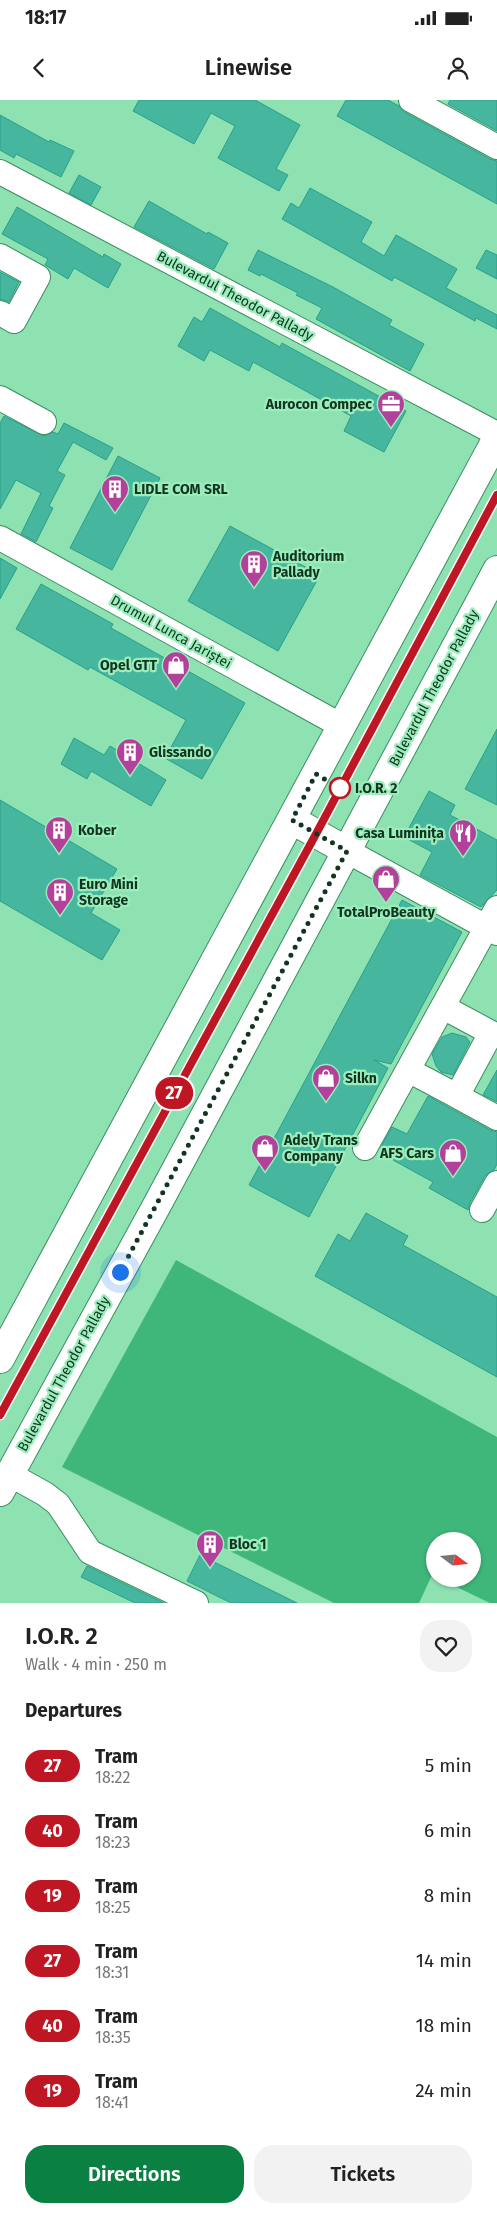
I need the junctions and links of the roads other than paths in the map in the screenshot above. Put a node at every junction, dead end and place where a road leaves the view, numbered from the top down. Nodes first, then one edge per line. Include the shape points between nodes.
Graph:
1 (410, 100) edge
2 (497, 148) edge
3 (0, 172) edge
4 (0, 256) edge
5 (0, 313) edge
6 (0, 323) edge
7 (0, 337) edge
8 (0, 398) edge
9 (44, 422) dead end
10 (497, 434) edge
11 (497, 438) edge
12 (0, 538) edge
13 (497, 570) edge
14 (342, 726) junction
15 (292, 820) junction
16 (347, 851) junction
17 (493, 922) edge
18 (443, 1007) junction
19 (494, 1034) edge
20 (408, 1070) junction
21 (457, 1096) junction
22 (497, 1118) edge
23 (365, 1148) dead end
24 (497, 1183) edge
25 (482, 1210) dead end
26 (0, 1359) edge
27 (5, 1483) edge
28 (196, 1603) edge

1 - 2 street
3 - 10 street, Bulevardul Theodor Pallady
4 - 5 street via 38,277 14,320
6 - 7 street via 6,327
8 - 9 street
11 - 14 main road
12 - 14 street, Drumul Lunca Jariștei
13 - 16 main road, Bulevardul Theodor Pallady
14 - 15 main road
15 - 16 main road
15 - 26 main road
16 - 17 street
16 - 27 main road, Bulevardul Theodor Pallady
17 - 18 street
18 - 19 street
18 - 20 street
19 - 21 street
20 - 21 street
20 - 23 street
21 - 22 street
24 - 25 street
27 - 28 street via 45,1494 58,1504 90,1552

